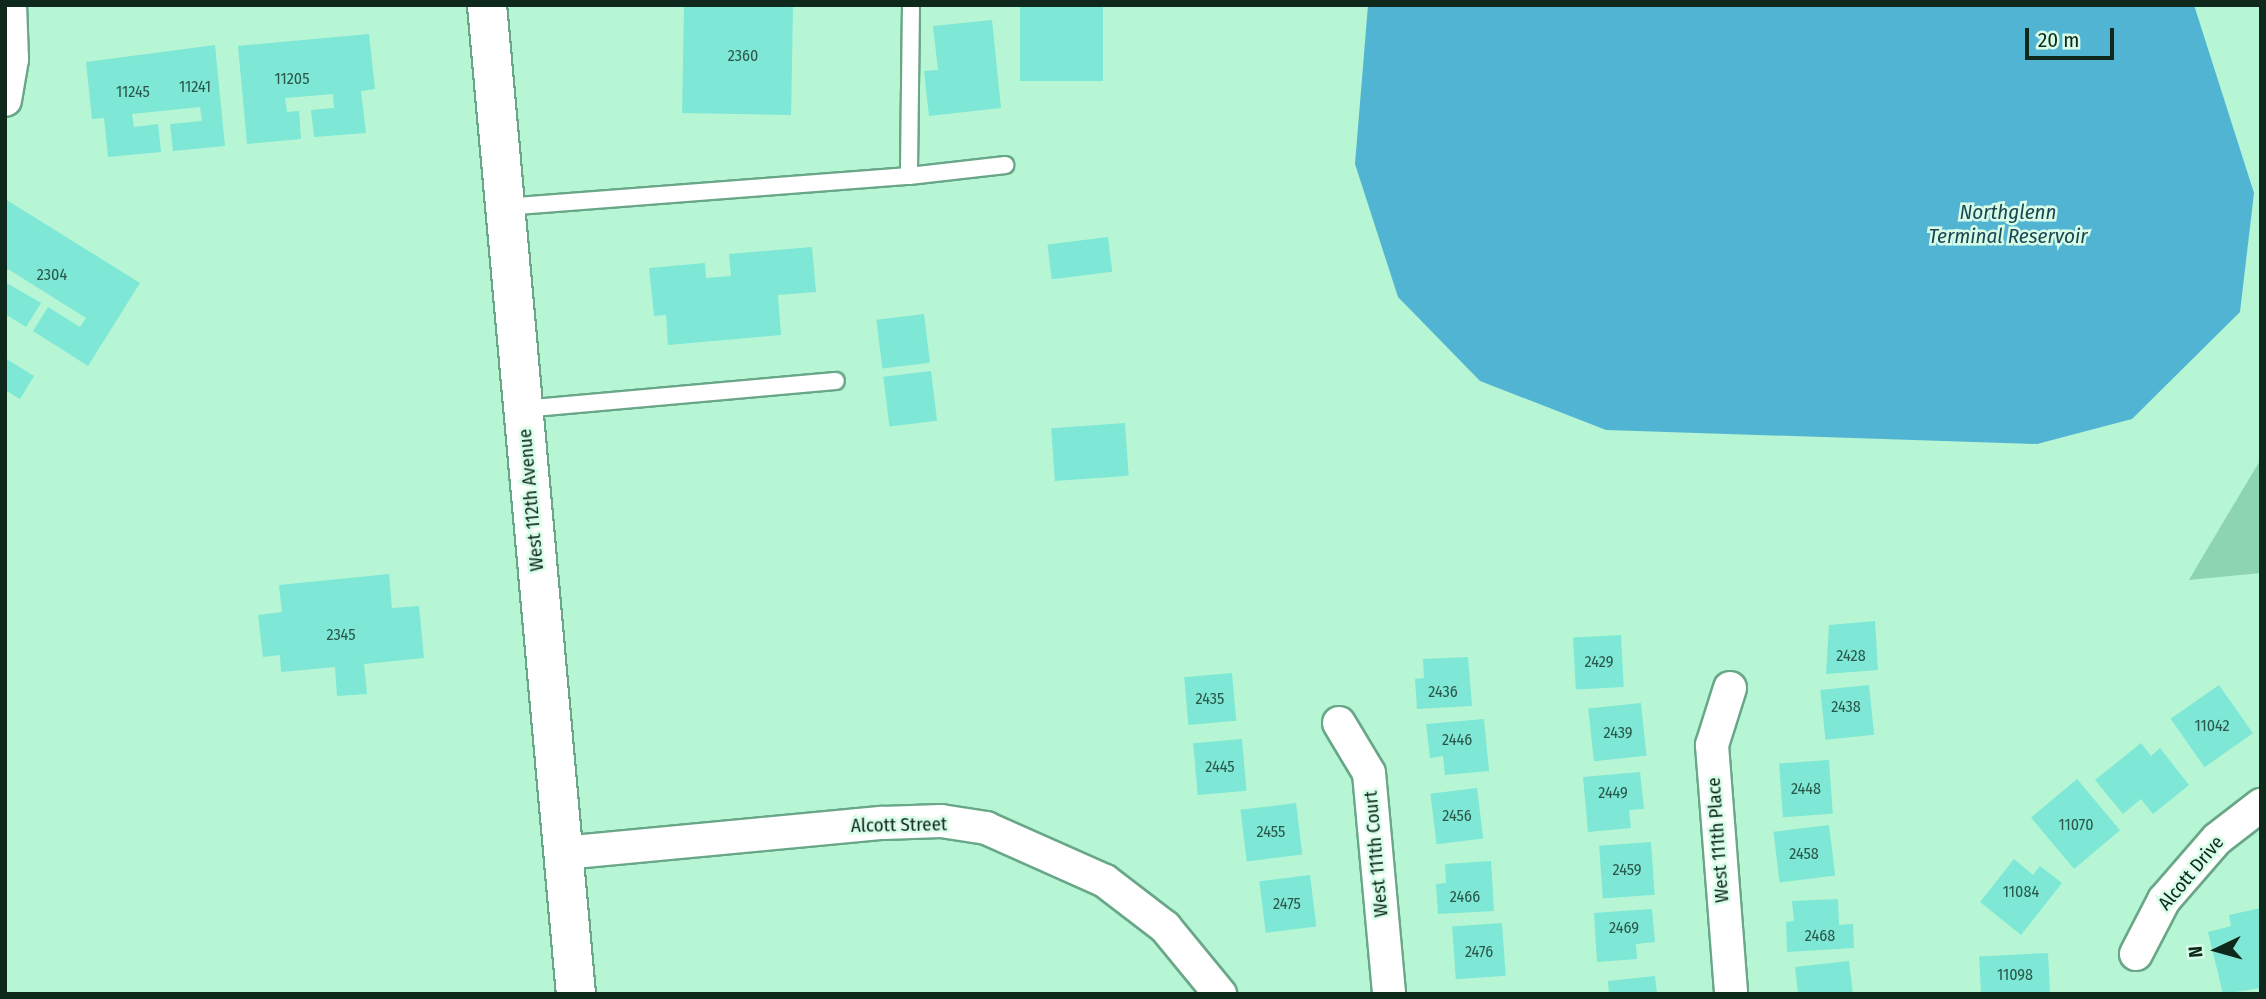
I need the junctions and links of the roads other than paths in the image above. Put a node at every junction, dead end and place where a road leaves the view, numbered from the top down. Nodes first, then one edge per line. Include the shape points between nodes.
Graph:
1 (10, 5) edge
2 (487, 5) edge
3 (911, 5) edge
4 (5, 100) edge
5 (1005, 165) dead end
6 (909, 176) junction
7 (504, 207) junction
8 (836, 381) dead end
9 (522, 409) junction
10 (1730, 688) dead end
11 (1339, 723) dead end
12 (2261, 805) edge
13 (563, 853) junction
14 (2136, 954) dead end
15 (576, 994) edge
16 (1220, 994) edge
17 (1389, 994) edge
18 (1731, 994) edge

1 - 4 street via 12,58
2 - 7 main road, West 112th Avenue
3 - 6 lane
5 - 6 lane
6 - 7 lane
7 - 9 main road, West 112th Avenue
8 - 9 lane
9 - 13 main road, West 112th Avenue
10 - 18 street, West 111th Place via 1712,744
11 - 17 street, West 111th Court via 1369,773
12 - 14 street, Alcott Drive via 2217,839 2164,900
13 - 15 main road, West 112th Avenue
13 - 16 street, Alcott Street via 883,823 941,821 986,828 1105,881 1166,927

